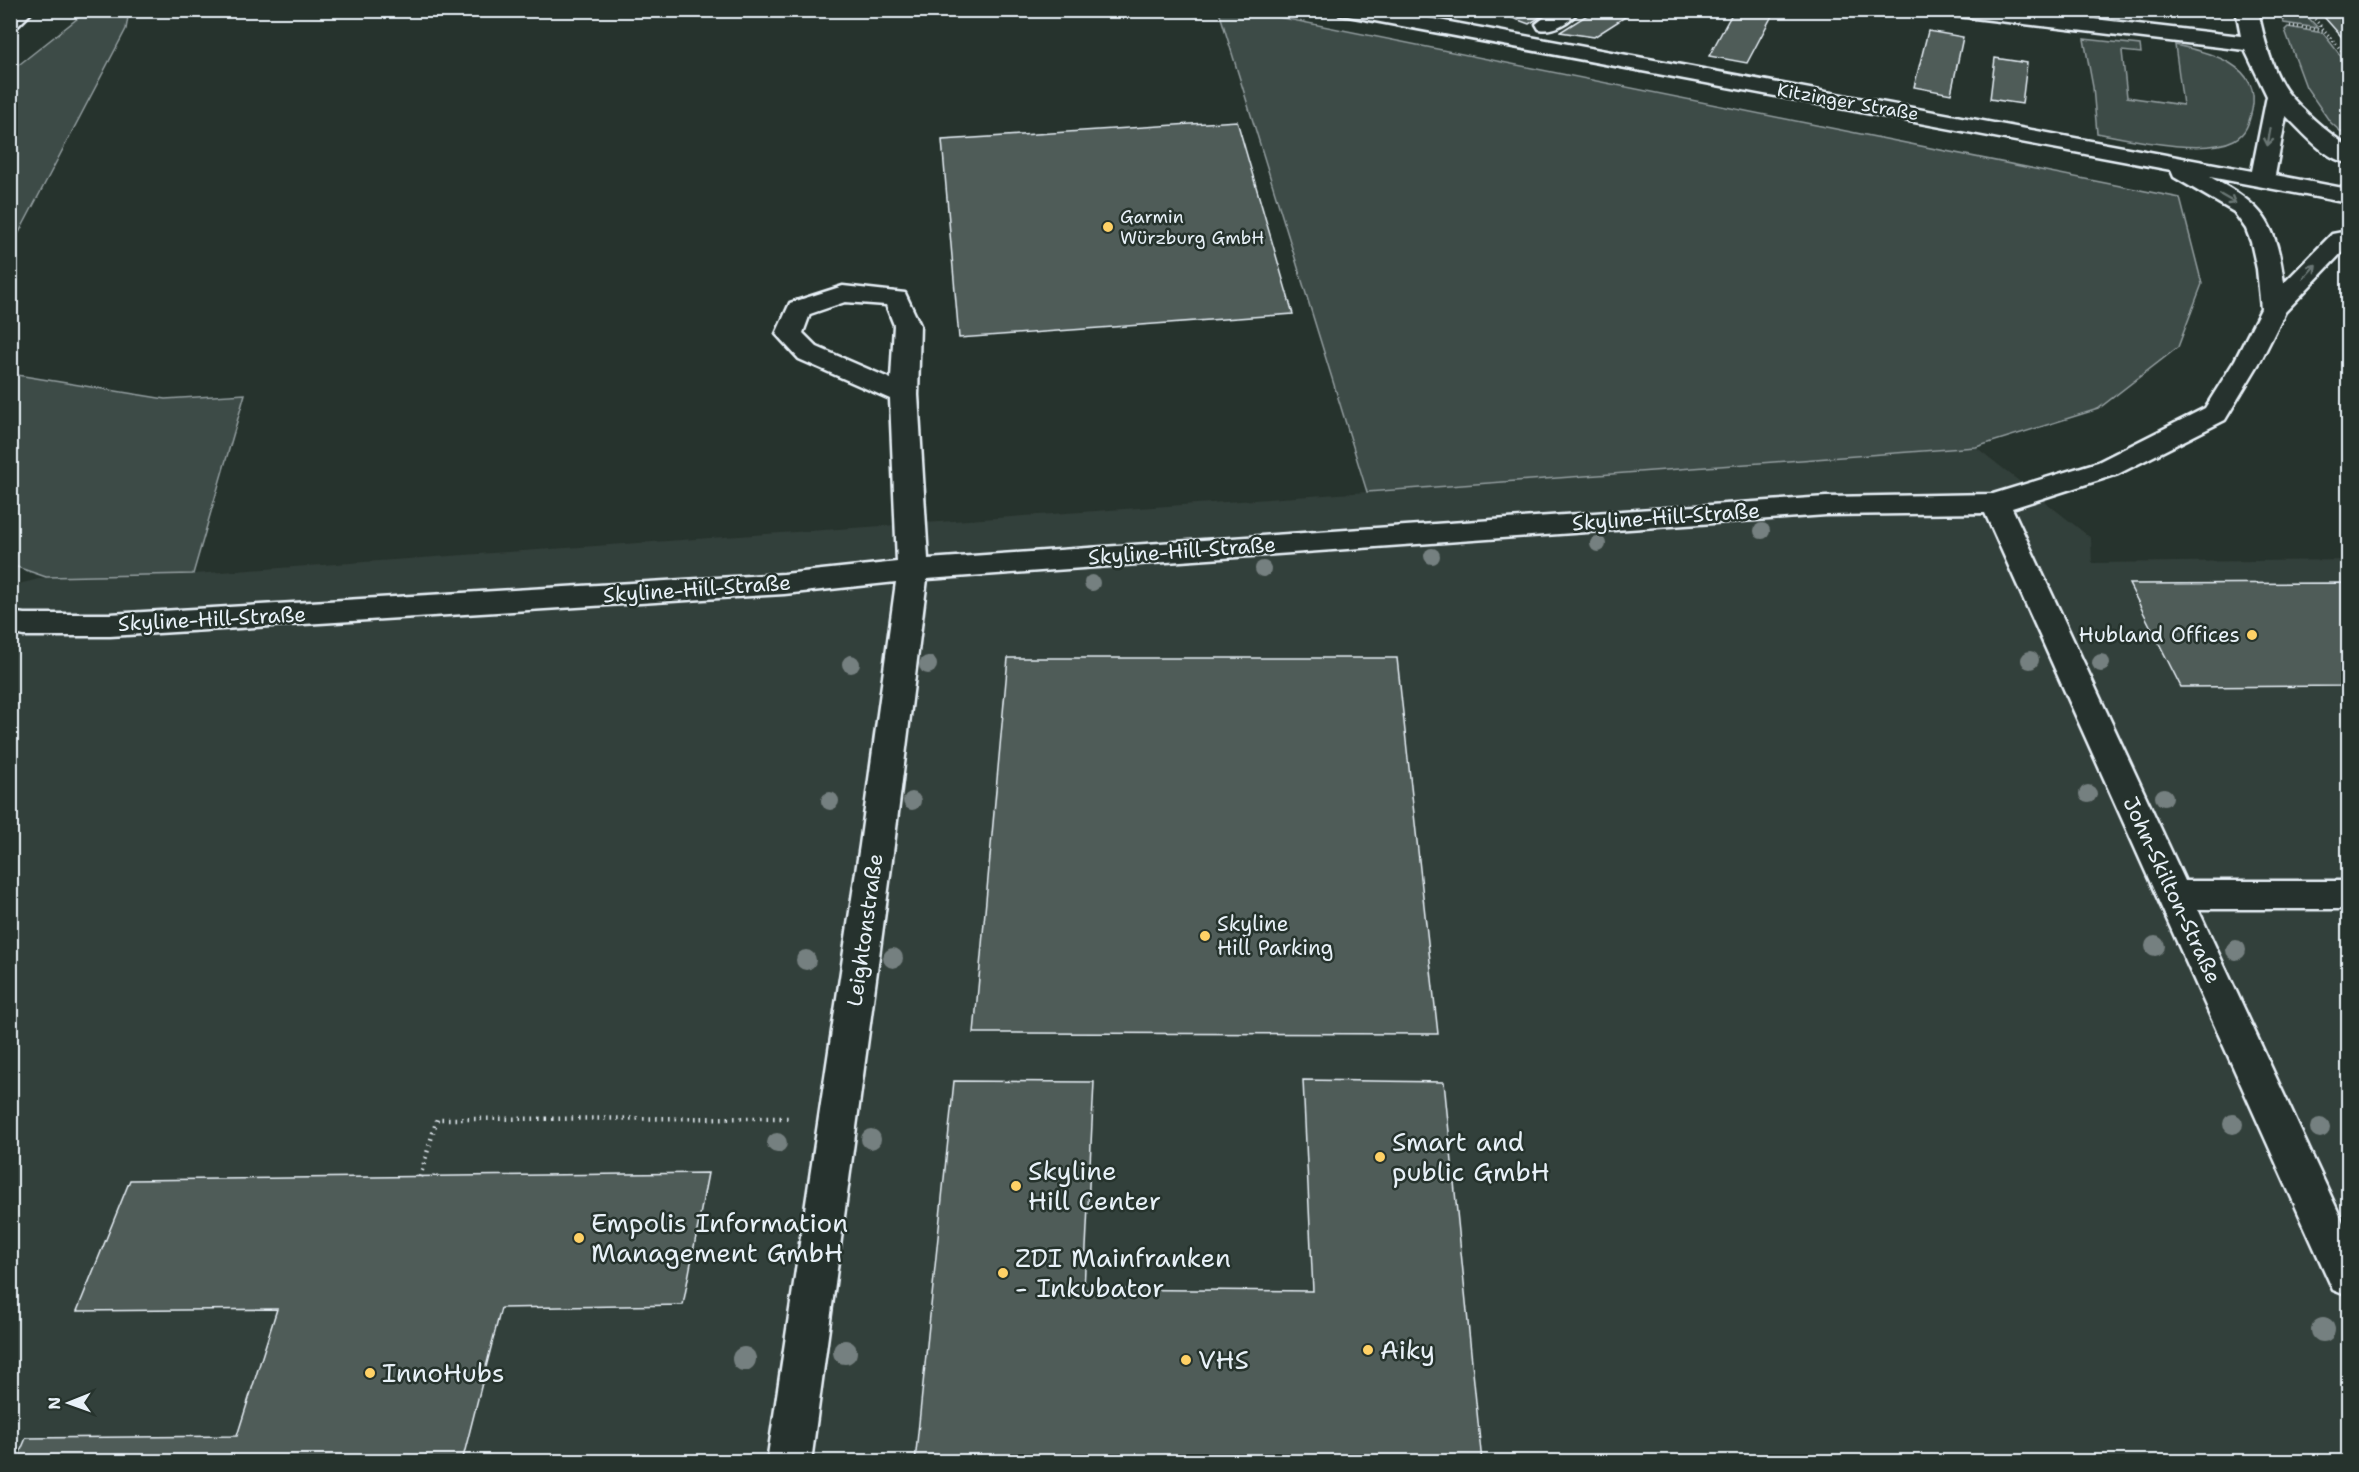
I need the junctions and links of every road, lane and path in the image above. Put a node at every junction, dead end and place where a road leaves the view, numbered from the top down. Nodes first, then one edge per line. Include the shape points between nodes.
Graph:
1 (24, 10) edge
2 (1348, 10) edge
3 (1569, 10) edge
4 (1958, 10) edge
5 (2247, 10) edge
6 (2307, 10) edge
7 (10, 21) edge
8 (1547, 24) dead end
9 (2253, 44) junction
10 (2349, 58) edge
11 (2278, 96) junction
12 (2328, 143) junction
13 (2349, 156) edge
14 (2159, 159) junction
15 (2262, 179) junction
16 (2337, 194) edge
17 (2349, 238) edge
18 (2274, 309) junction
19 (904, 395) junction
20 (1995, 503) junction
21 (913, 570) junction
22 (10, 622) edge
23 (2349, 894) edge
24 (2174, 895) junction
25 (839, 1118) junction
26 (420, 1177) dead end
27 (2349, 1277) edge
28 (789, 1461) edge

1 - 7 street
2 - 14 street, Kitzinger Straße
3 - 8 street
4 - 9 street
5 - 9 street
6 - 10 path
9 - 11 street
11 - 12 street
11 -> 15 street
12 - 13 street
12 - 16 street
14 - 15 street, Kitzinger Straße
14 -> 18 street via 2243,208 2269,255
15 - 16 street, Kitzinger Straße
18 -> 17 street, Skyline-Hill-Straße via 2341,239
18 - 20 street, Skyline-Hill-Straße via 2215,414 2108,468
19 - 19 street, Leightonstraße via 907,325 896,298 843,294 799,309 789,334 808,354
19 - 21 street, Leightonstraße
20 - 21 street, Skyline-Hill-Straße via 1826,506
20 - 24 street, John-Skilton-Straße
21 - 22 street, Skyline-Hill-Straße via 784,584 110,625
21 - 25 street, Leightonstraße
23 - 24 street
24 - 27 street, John-Skilton-Straße
25 - 26 path via 437,1119
25 - 28 street, Leightonstraße

